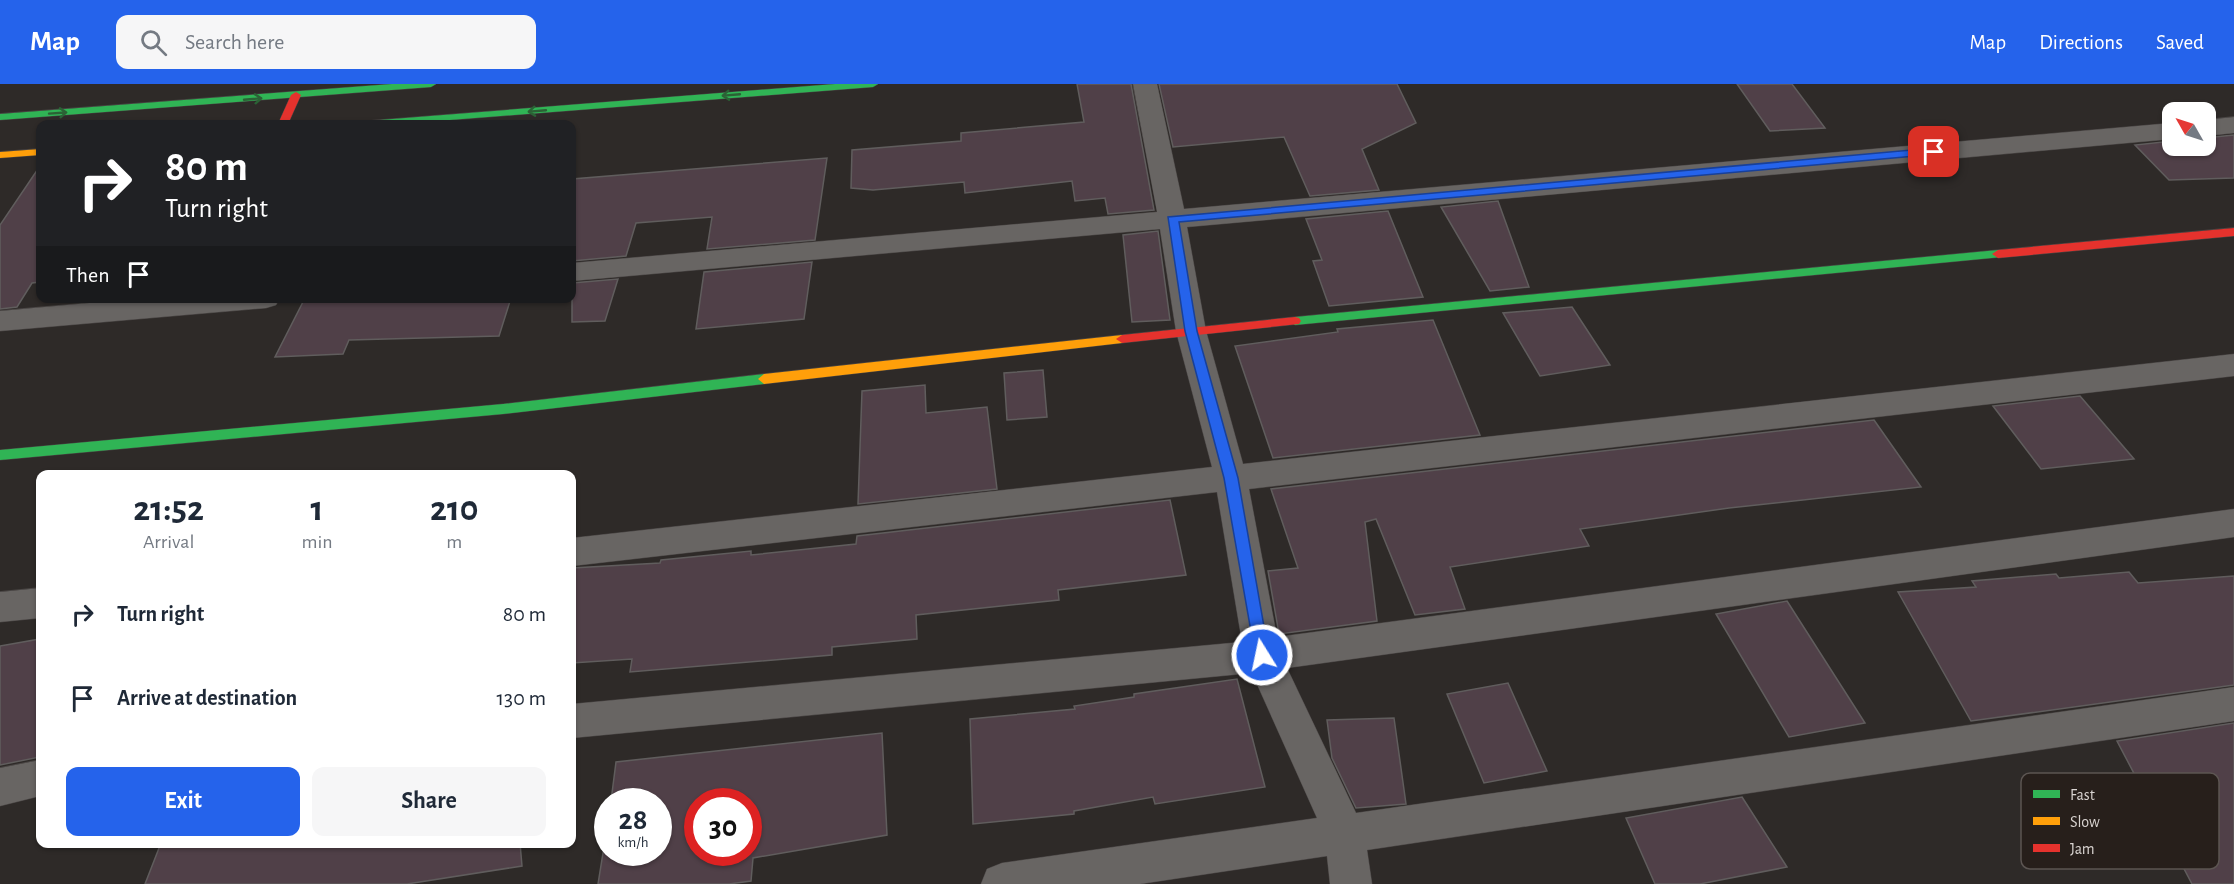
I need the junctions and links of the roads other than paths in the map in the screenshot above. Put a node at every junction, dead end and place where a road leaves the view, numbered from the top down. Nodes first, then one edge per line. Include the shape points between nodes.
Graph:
1 (431, 84) edge
2 (873, 84) edge
3 (1145, 84) edge
4 (158, 92) dead end
5 (297, 95) junction
6 (149, 107) junction
7 (0, 117) edge
8 (138, 120) edge
9 (285, 120) edge
10 (418, 120) edge
11 (2234, 125) edge
12 (2216, 127) edge
13 (2162, 132) edge
14 (36, 152) edge
15 (0, 155) edge
16 (1172, 219) junction
17 (2234, 232) edge
18 (576, 272) edge
19 (208, 303) edge
20 (0, 321) edge
21 (1191, 331) junction
22 (2234, 365) edge
23 (0, 455) edge
24 (1231, 478) junction
25 (2234, 524) edge
26 (576, 552) edge
27 (36, 603) edge
28 (0, 607) edge
29 (1262, 655) junction
30 (2234, 704) edge
31 (576, 721) edge
32 (36, 779) edge
33 (0, 787) edge
34 (1345, 834) junction
35 (1002, 884) edge
36 (1351, 884) edge

1 - 5 street
2 -> 10 street
3 - 16 street
4 - 6 street
6 -> 5 street
5 - 9 street
7 -> 6 street
6 - 8 street
11 - 12 street
13 - 16 street
14 - 15 street
16 - 18 street
16 - 21 street
17 - 21 street
19 - 20 street
21 - 23 street via 503,409
21 - 24 street
22 - 24 street
24 - 26 street
24 - 29 street
25 - 29 street
27 - 28 street
29 - 31 street
29 - 34 street
30 - 34 street
32 - 33 street
34 - 35 street
34 - 36 street

